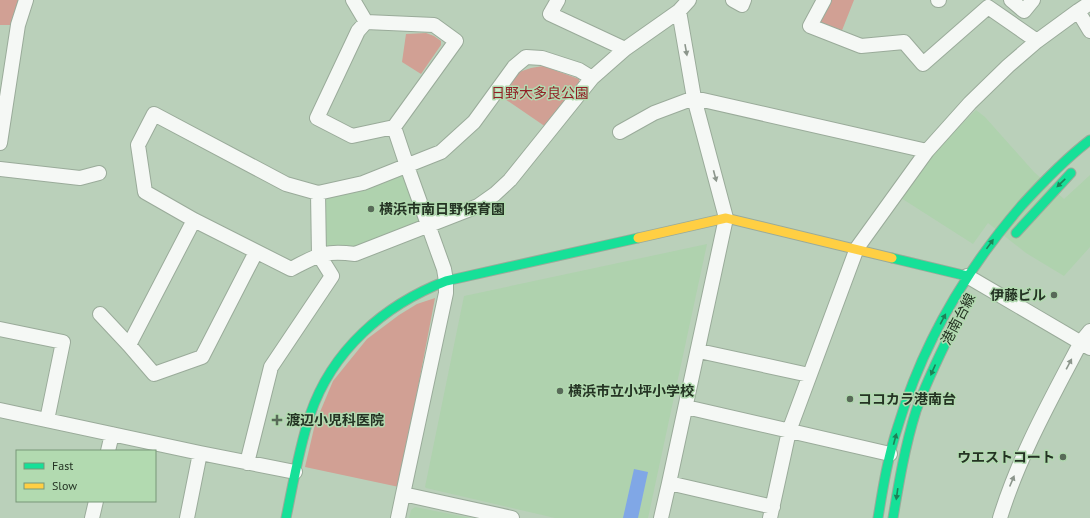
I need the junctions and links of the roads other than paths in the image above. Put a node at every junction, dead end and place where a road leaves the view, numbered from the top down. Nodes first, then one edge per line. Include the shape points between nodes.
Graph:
1 (26, 0) edge
2 (353, 0) edge
3 (558, 0) edge
4 (689, 0) edge
5 (733, 0) edge
6 (744, 0) edge
7 (824, 0) edge
8 (1011, 0) edge
9 (1033, 0) edge
10 (1090, 3) edge
11 (679, 11) junction
12 (1078, 12) junction
13 (366, 22) junction
14 (1090, 31) edge
15 (1037, 41) junction
16 (625, 49) junction
17 (592, 78) junction
18 (694, 98) junction
19 (394, 127) junction
20 (620, 132) dead end
21 (1090, 140) edge
22 (0, 143) edge
23 (927, 151) junction
24 (407, 166) junction
25 (1079, 166) dead end
26 (0, 169) edge
27 (99, 173) dead end
28 (318, 193) junction
29 (726, 218) junction
30 (194, 220) junction
31 (429, 226) junction
32 (1008, 241) dead end
33 (856, 248) junction
34 (256, 252) junction
35 (319, 255) junction
36 (446, 281) junction
37 (975, 282) junction
38 (100, 314) dead end
39 (957, 320) dead end
40 (0, 329) edge
41 (1090, 331) edge
42 (129, 345) junction
43 (1085, 345) edge
44 (699, 351) junction
45 (809, 375) junction
46 (686, 407) junction
47 (0, 410) edge
48 (47, 420) junction
49 (789, 432) junction
50 (112, 434) junction
51 (108, 450) edge
52 (200, 453) junction
53 (890, 454) junction
54 (247, 463) junction
55 (295, 472) junction
56 (669, 483) junction
57 (403, 494) junction
58 (96, 502) edge
59 (771, 513) edge
60 (492, 516) edge
61 (92, 518) edge
62 (187, 518) edge
63 (286, 518) edge
64 (398, 518) edge
65 (512, 518) edge
66 (661, 518) edge
67 (878, 518) edge
68 (893, 518) edge
69 (1000, 518) edge

1 - 22 street via 18,25
2 - 13 street
3 - 16 street via 550,14
4 - 11 street
5 - 6 street via 742,4
7 - 15 street via 810,26 861,46 904,42 923,64 988,7
8 - 9 street via 1024,11
10 - 12 street
11 - 16 street
11 -> 18 street
12 - 14 street
12 - 15 street
13 - 19 street via 358,31 317,118 352,136
13 - 19 street via 434,25 456,41
15 - 23 street via 970,103
16 - 17 street
17 - 24 street via 579,70 542,58 526,57 514,67 474,122 442,152
17 - 31 street via 510,180 495,194 478,206
18 - 20 street via 654,113
18 - 23 street
18 -> 29 street
19 - 24 street
37 -> 21 street, 港南台線 via 996,236 1038,187
23 - 33 street
24 - 28 street via 363,183
24 - 31 street
25 -> 32 street
26 - 27 street via 80,178
28 - 30 street via 286,184 154,114 138,145 145,192
28 - 35 street
29 - 33 street
29 - 36 street
29 - 44 street
30 - 34 street
30 - 42 street
31 - 35 street via 355,254 337,252
31 - 36 street
33 - 37 street
33 - 45 street
34 - 35 street via 291,269
34 - 42 street via 202,357 154,374
35 - 54 street via 332,276 271,367
36 - 55 street via 389,312 368,327 339,360 311,414
36 - 57 street via 446,293
37 - 43 street
53 -> 37 street, 港南台線 via 918,370 940,325
38 - 42 street
39 -> 68 street, 港南台線 via 914,418
40 - 48 street via 63,342
41 - 43 street
69 -> 43 street via 1008,490 1037,426
44 - 45 street
44 - 46 street
45 - 49 street
46 - 49 street
46 - 56 street
47 - 48 street
48 - 50 street
49 - 53 street
49 - 59 street
50 - 51 street
50 - 52 street
52 - 54 street
52 - 62 street
53 - 67 street, 港南台線
54 - 55 street
55 - 63 street
56 - 59 street
56 - 66 street
57 - 60 street
57 - 64 street
58 - 61 street
60 - 65 street

